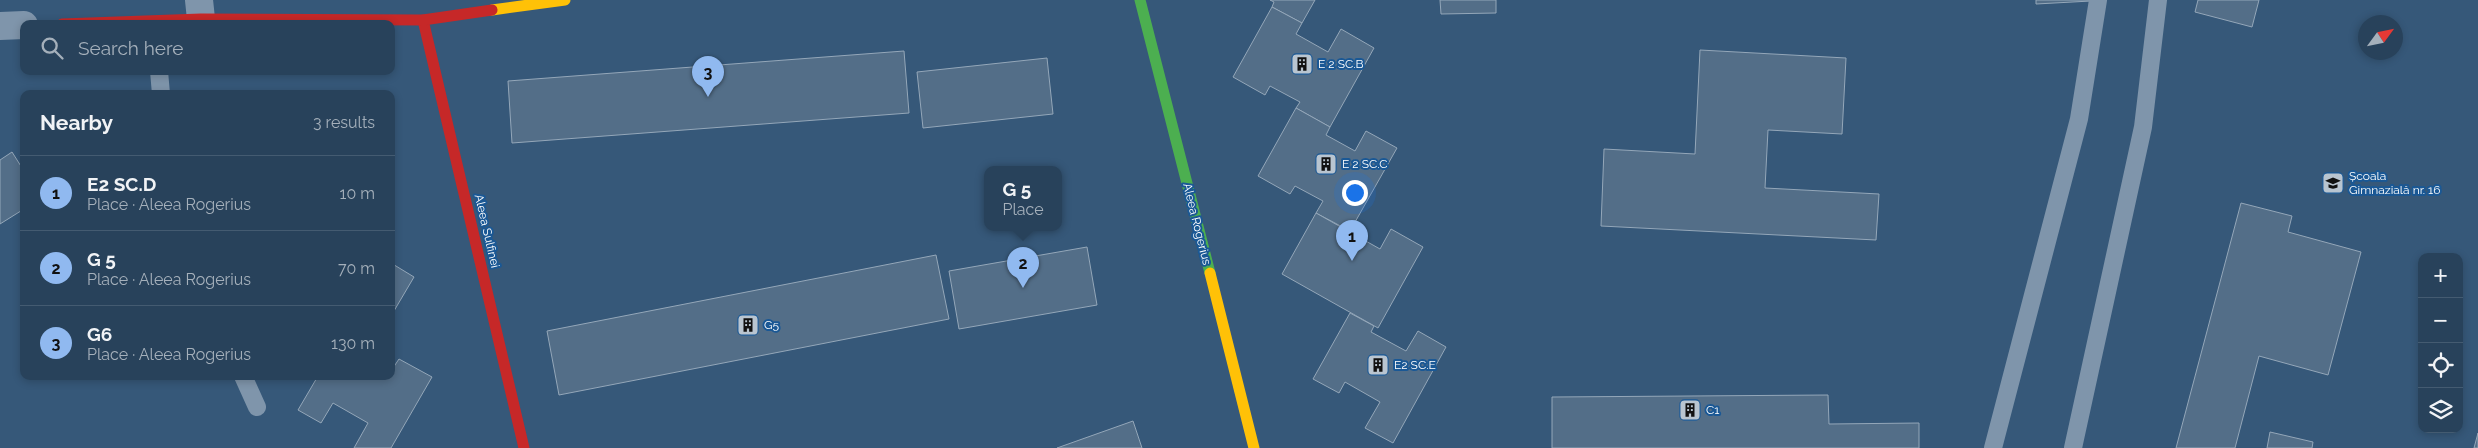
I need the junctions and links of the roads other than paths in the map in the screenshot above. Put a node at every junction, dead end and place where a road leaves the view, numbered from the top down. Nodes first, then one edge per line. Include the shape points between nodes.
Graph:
1 (565, 0) edge
2 (1140, 0) edge
3 (2098, 0) edge
4 (2158, 0) edge
5 (200, 9) edge
6 (162, 20) edge
7 (423, 20) junction
8 (20, 25) edge
9 (0, 26) edge
10 (159, 75) edge
11 (161, 90) edge
12 (245, 380) edge
13 (257, 407) dead end
14 (524, 448) edge
15 (1254, 448) edge
16 (1993, 448) edge
17 (2073, 448) edge

1 - 7 street
2 - 15 street, Aleea Rogerius
3 - 16 lane via 2079,119
4 - 17 lane via 2143,126
5 - 6 street
5 - 7 street
7 - 14 street, Aleea Sulfinei
8 - 9 street
10 - 11 lane
12 - 13 lane

